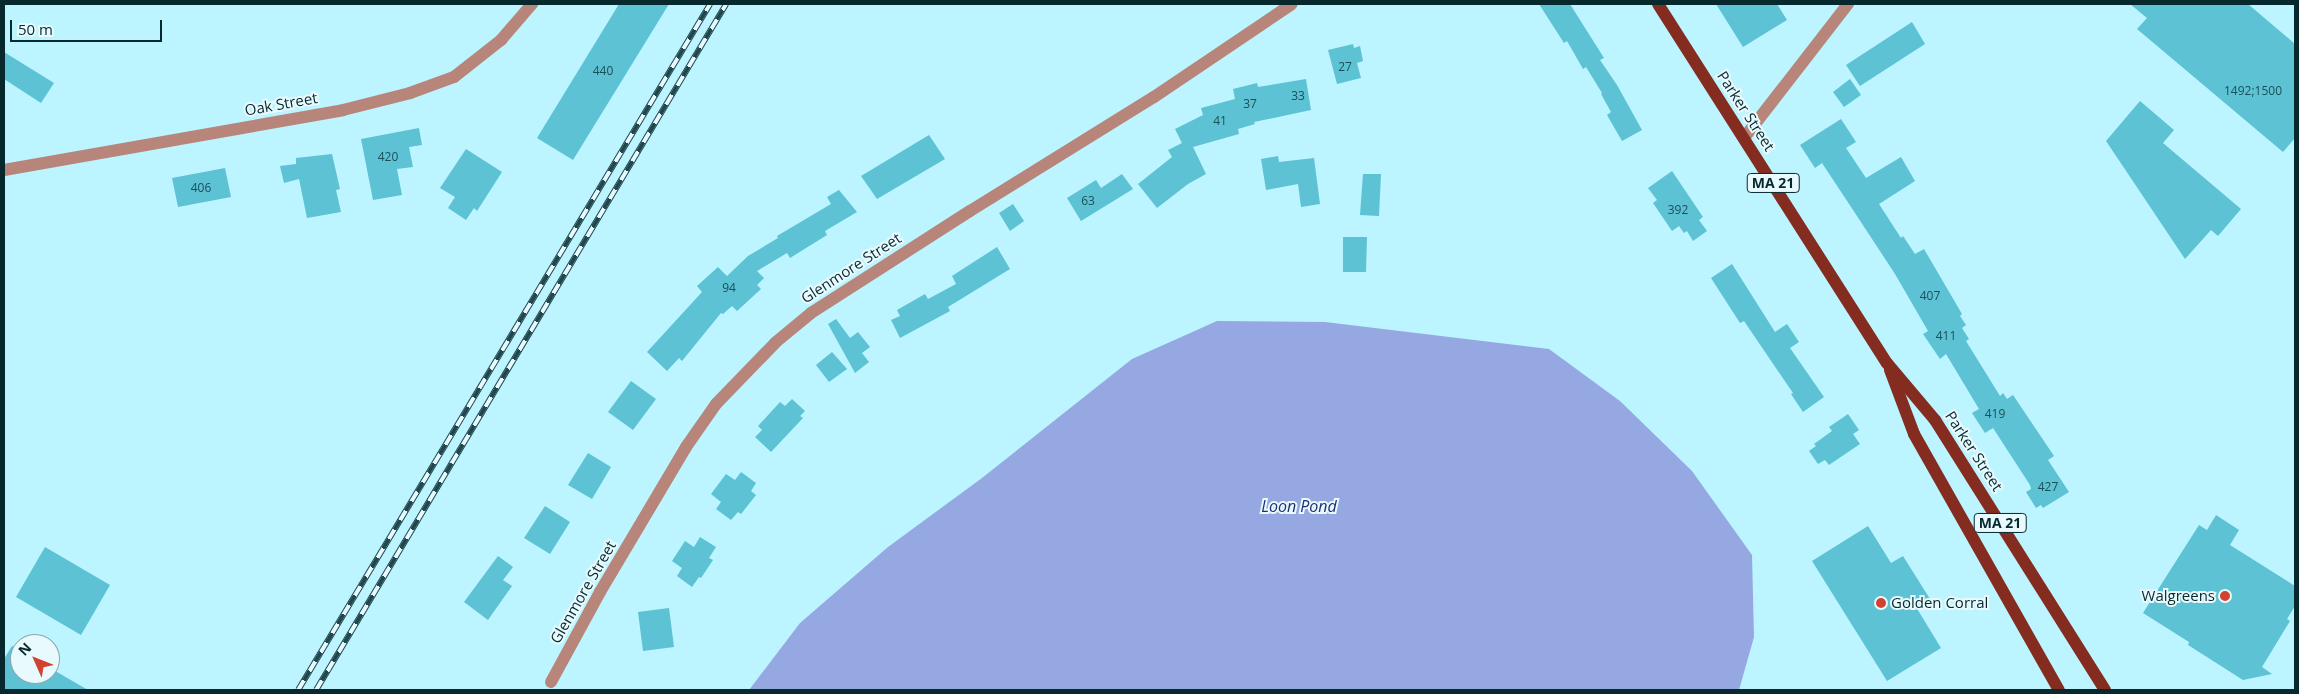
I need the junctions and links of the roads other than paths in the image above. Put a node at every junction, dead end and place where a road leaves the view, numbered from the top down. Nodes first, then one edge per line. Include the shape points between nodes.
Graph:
1 (532, 4) edge
2 (1292, 4) edge
3 (1658, 4) edge
4 (1848, 4) edge
5 (1744, 138) junction
6 (4, 170) edge
7 (1887, 363) junction
8 (551, 682) dead end
9 (2059, 690) edge
10 (2105, 690) edge

1 - 6 street, Oak Street via 501,40 454,78 410,93 343,110
2 - 8 street, Glenmore Street via 1154,97 811,313 776,342 716,404 686,447
3 - 5 main road, Parker Street / MA 21
4 - 5 street
5 - 7 main road, Parker Street / MA 21
7 - 9 main road, Parker Street / MA 21 via 1914,434
7 - 10 main road, Parker Street / MA 21 via 1935,420

